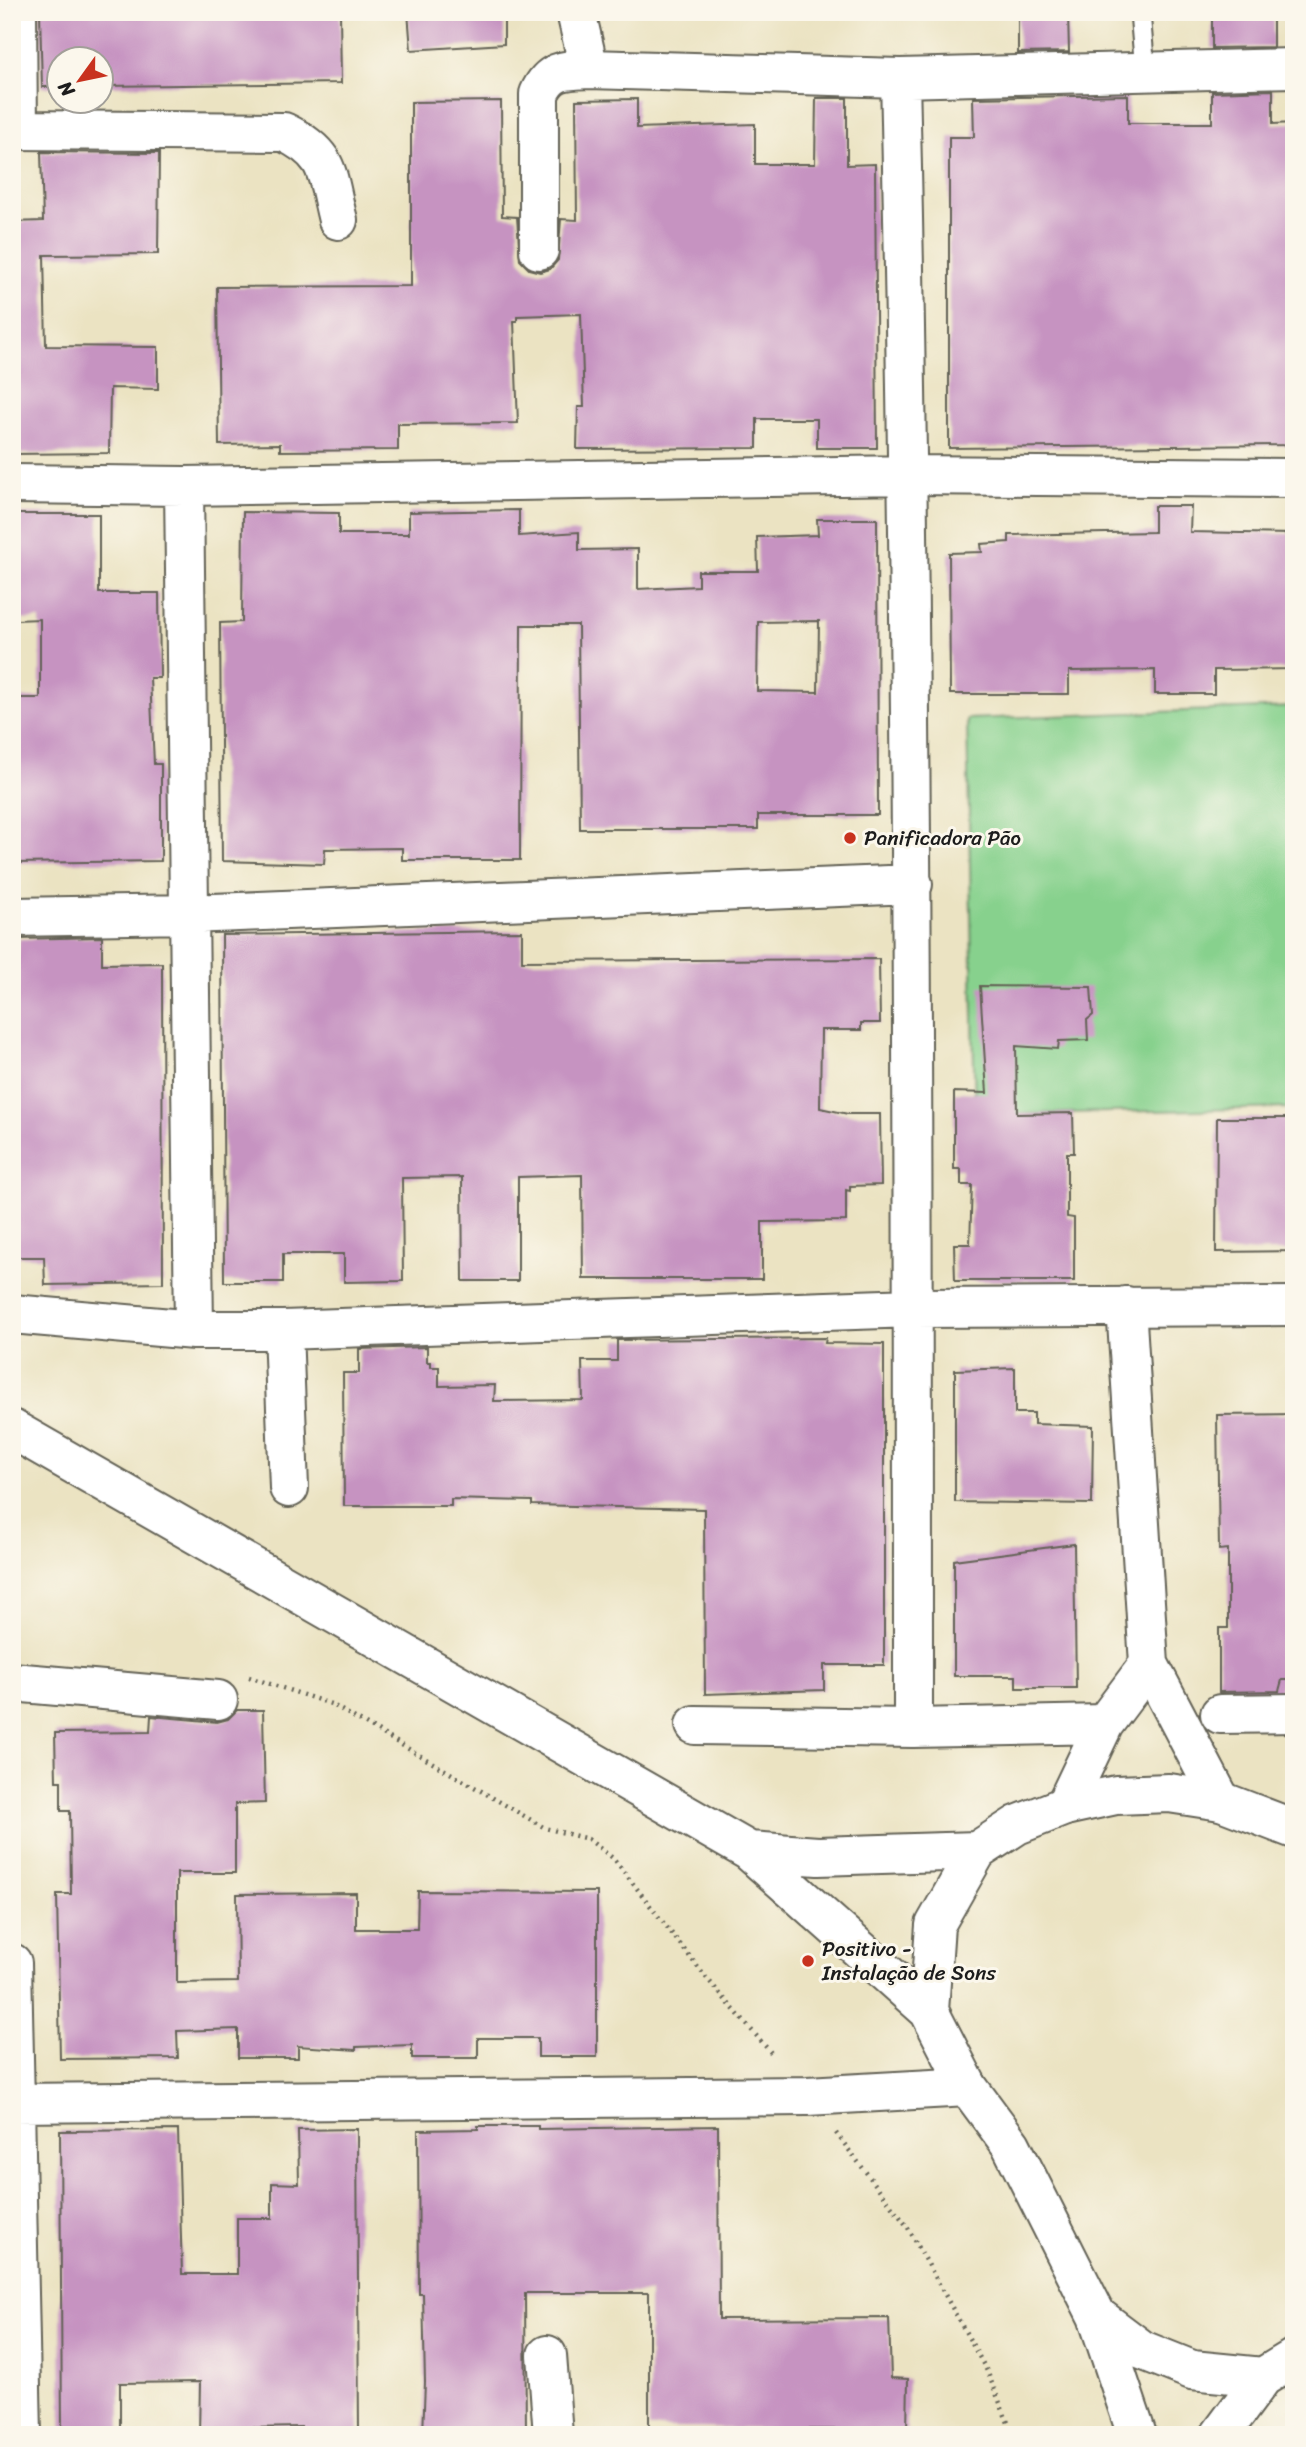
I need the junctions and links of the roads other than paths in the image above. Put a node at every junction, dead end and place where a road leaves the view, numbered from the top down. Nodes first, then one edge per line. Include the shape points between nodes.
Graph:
1 (17, 12) edge
2 (576, 12) edge
3 (1140, 12) edge
4 (1294, 68) edge
5 (589, 69) junction
6 (1145, 71) junction
7 (900, 78) junction
8 (15, 130) edge
9 (338, 220) dead end
10 (540, 250) dead end
11 (909, 475) junction
12 (1294, 478) edge
13 (12, 484) edge
14 (184, 486) junction
15 (914, 884) junction
16 (189, 914) junction
17 (12, 917) edge
18 (1126, 1306) junction
19 (1294, 1306) edge
20 (913, 1308) junction
21 (12, 1314) edge
22 (194, 1330) junction
23 (283, 1330) junction
24 (12, 1429) edge
25 (289, 1489) dead end
26 (1149, 1664) junction
27 (12, 1682) edge
28 (229, 1687) road end
29 (1294, 1713) edge
30 (1220, 1714) dead end
31 (1104, 1724) junction
32 (695, 1725) dead end
33 (913, 1728) junction
34 (1221, 1801) junction
35 (1065, 1806) junction
36 (1294, 1829) edge
37 (749, 1851) junction
38 (977, 1851) junction
39 (12, 1963) edge
40 (929, 2011) junction
41 (968, 2088) junction
42 (15, 2103) edge
43 (1097, 2316) junction
44 (547, 2355) dead end
45 (1278, 2368) edge
46 (22, 2435) edge
47 (552, 2435) edge
48 (1137, 2435) edge
49 (1220, 2435) edge

1 - 8 street
2 - 5 street
3 - 6 lane
4 - 6 street
5 - 7 street
5 - 10 street via 559,70 545,80 539,94
6 - 7 street
7 - 11 street
8 - 9 street via 284,132 310,145 324,164
11 - 12 street
11 - 14 street
11 - 15 street
13 - 14 street
14 - 16 street
15 - 16 street
15 - 20 street
16 - 17 street
16 - 22 street
18 - 19 street
18 - 20 street
18 - 26 street
20 - 23 street
20 - 33 street
21 - 22 street
22 - 23 street
23 - 25 street
24 - 37 street
26 - 31 street
26 - 34 street
27 - 28 street
29 - 30 street
31 - 33 street
31 - 35 street
32 - 33 street
34 - 35 street via 1169,1793 1116,1796
34 - 36 street
35 - 38 street via 1017,1825
37 - 38 street via 890,1856
37 - 40 street
38 - 40 street via 935,1925
39 - 42 street
40 - 41 street
41 - 42 street via 807,2096
41 - 43 street via 1011,2145
42 - 46 street
43 - 45 street via 1142,2350 1192,2370
43 - 48 street
44 - 47 street
45 - 49 street

